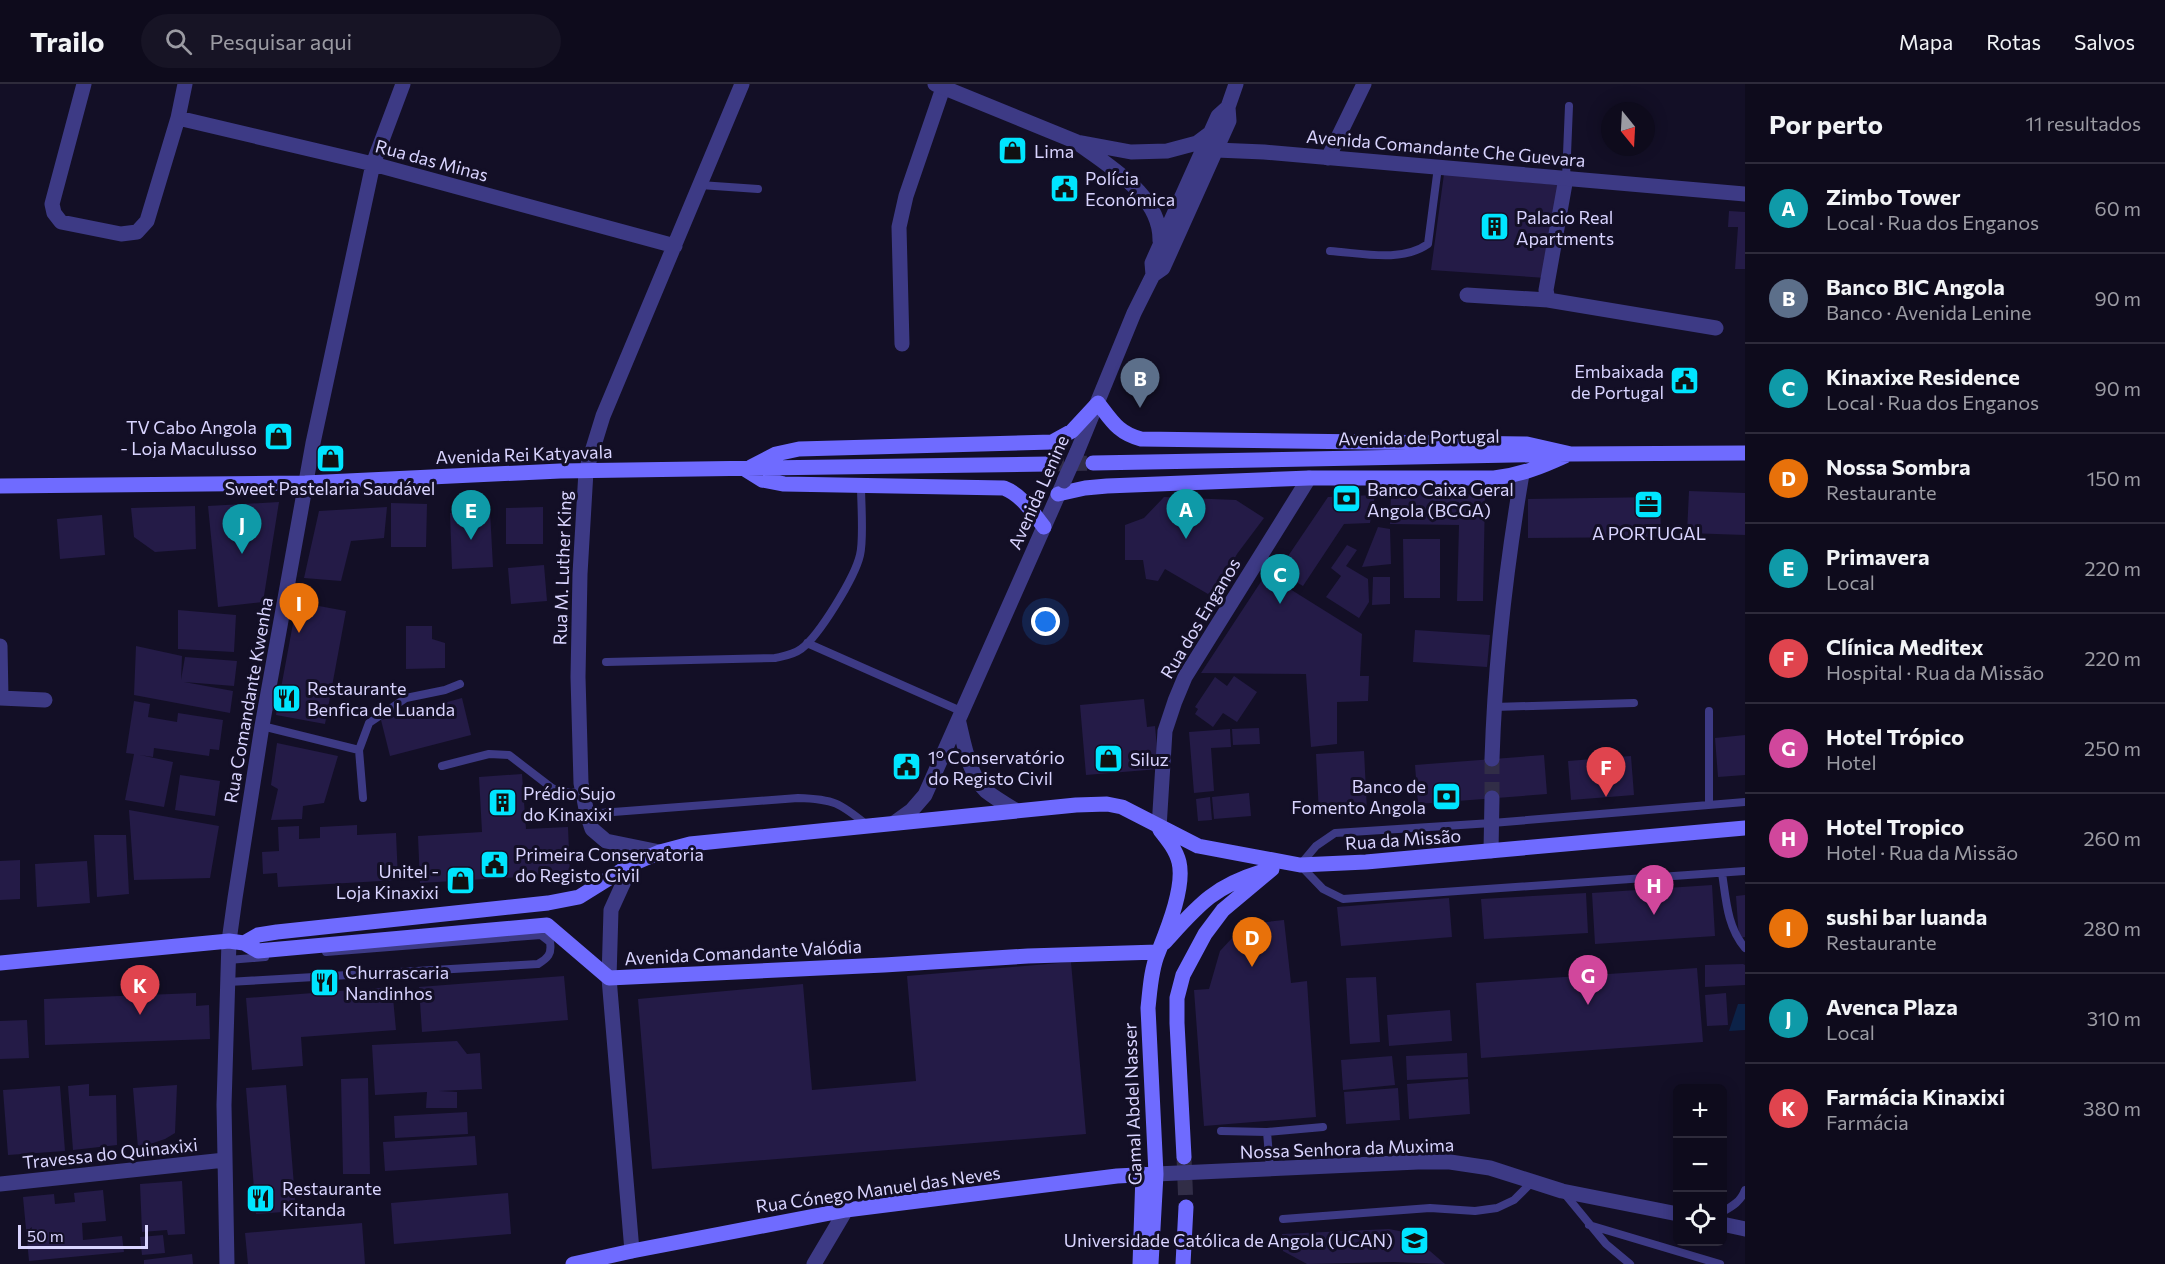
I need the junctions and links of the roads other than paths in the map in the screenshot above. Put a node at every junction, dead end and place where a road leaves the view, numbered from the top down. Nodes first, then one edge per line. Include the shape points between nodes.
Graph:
1 (84, 84) edge
2 (185, 84) edge
3 (403, 84) edge
4 (742, 84) edge
5 (1236, 84) edge
6 (1364, 84) edge
7 (939, 86) edge
8 (1569, 106) dead end
9 (1228, 107) junction
10 (178, 118) junction
11 (1210, 134) junction
12 (1077, 142) junction
13 (1216, 150) junction
14 (1328, 158) junction
15 (373, 164) junction
16 (1438, 167) junction
17 (1566, 178) junction
18 (700, 184) junction
19 (758, 189) dead end
20 (1745, 194) edge
21 (1160, 245) junction
22 (675, 246) junction
23 (1330, 251) dead end
24 (1153, 275) junction
25 (1467, 295) dead end
26 (1548, 300) junction
27 (1716, 328) dead end
28 (902, 344) dead end
29 (1098, 403) junction
30 (1745, 453) edge
31 (1571, 454) junction
32 (1093, 463) tunnel mouth
33 (1049, 464) tunnel mouth
34 (746, 470) junction
35 (586, 471) junction
36 (1521, 474) junction
37 (1309, 478) junction
38 (305, 483) junction
39 (0, 486) edge
40 (861, 486) junction
41 (1061, 488) junction
42 (1044, 527) junction
43 (807, 643) junction
44 (0, 646) edge
45 (606, 662) dead end
46 (460, 684) dead end
47 (1, 698) edge
48 (45, 700) dead end
49 (1634, 703) dead end
50 (1494, 706) junction
51 (1709, 711) dead end
52 (961, 718) junction
53 (262, 726) junction
54 (360, 750) junction
55 (1492, 759) tunnel mouth
56 (442, 766) dead end
57 (583, 792) junction
58 (363, 798) dead end
59 (1492, 798) tunnel mouth
60 (1745, 802) edge
61 (1076, 805) joint
62 (1709, 805) junction
63 (1015, 810) junction
64 (587, 814) junction
65 (894, 823) junction
66 (1492, 823) junction
67 (868, 826) junction
68 (1159, 828) junction
69 (1745, 828) edge
70 (1491, 851) junction
71 (660, 852) junction
72 (632, 864) junction
73 (1300, 865) junction
74 (1272, 869) junction
75 (1745, 871) edge
76 (1722, 873) junction
77 (236, 942) junction
78 (1745, 948) edge
79 (1160, 949) junction
80 (228, 960) junction
81 (0, 963) edge
82 (609, 978) junction
83 (228, 982) junction
84 (1323, 1127) dead end
85 (1221, 1131) dead end
86 (1267, 1132) junction
87 (1184, 1157) tunnel mouth
88 (225, 1160) junction
89 (1270, 1168) junction
90 (1150, 1174) junction
91 (1532, 1182) junction
92 (0, 1184) edge
93 (1745, 1190) edge
94 (1562, 1191) junction
95 (1186, 1207) tunnel mouth
96 (1727, 1209) edge
97 (846, 1210) junction
98 (1673, 1213) edge
99 (1283, 1219) dead end
100 (1589, 1225) junction
101 (1727, 1225) edge
102 (1745, 1229) edge
103 (632, 1251) junction
104 (226, 1264) edge
105 (573, 1264) edge
106 (814, 1264) edge
107 (1140, 1264) edge
108 (1151, 1264) edge
109 (1183, 1264) edge
110 (1630, 1264) edge
111 (1719, 1264) edge

1 - 10 street via 52,204 61,222 121,234 137,231 147,221
2 - 10 street
3 - 15 street, Rua Comandante Kwenha
4 - 18 street, Rua M. Luther King
5 - 9 street, Avenida Lenine
6 - 14 street
7 - 12 street
7 - 28 street via 899,227
8 - 17 lane
9 - 11 street, Avenida Lenine via 1218,116
9 - 13 street, Avenida Lenine via 1229,121
10 - 15 street, Rua das Minas
11 - 12 street via 1197,143 1167,151 1131,152
11 - 21 street, Avenida Lenine
12 - 21 street via 1121,175 1146,201 1160,228
13 - 14 street, Avenida Comandante Che Guevara
13 - 24 street, Avenida Lenine via 1163,268
14 - 16 street, Avenida Comandante Che Guevara
15 - 22 street, Rua das Minas
15 - 38 street, Rua Comandante Kwenha
16 - 17 street, Avenida Comandante Che Guevara
16 - 23 lane via 1428,244 1397,255
17 - 20 street, Avenida Comandante Che Guevara
17 - 26 street via 1546,290
18 - 19 lane
18 - 22 street, Rua M. Luther King
21 - 24 street, Avenida Lenine via 1152,263
22 - 35 street, Rua M. Luther King via 603,416
24 - 29 street, Avenida Lenine
25 - 26 street
26 - 27 street
29 - 31 main road via 1116,427 1128,436 1142,439 1527,444
29 - 34 main road via 1072,431 1052,442 799,449 776,454
29 - 41 street, Avenida Lenine, bridge
30 - 31 main road, Avenida de Portugal
31 - 32 main road, Avenida de Portugal
31 - 36 main road
33 - 34 main road, Avenida Rei Katyavala
34 - 35 main road, Avenida Rei Katyavala
34 - 40 main road via 771,483
35 - 38 main road, Avenida Rei Katyavala
35 - 57 street, Rua M. Luther King via 578,677
36 - 37 main road via 1494,478
36 - 50 street
37 - 41 main road
37 - 68 street, Rua dos Enganos via 1185,677 1174,701 1165,730
38 - 39 main road, Avenida Rei Katyavala
38 - 53 street, Rua Comandante Kwenha
40 - 42 main road via 1004,488 1014,492
40 - 43 lane via 860,555 850,581
41 - 42 street, Avenida Lenine
42 - 52 street, Avenida Lenine
43 - 45 lane via 791,654 775,658
43 - 52 lane
44 - 47 street
46 - 54 lane via 406,698 389,708 369,723
47 - 48 street
49 - 50 lane
50 - 55 street
51 - 62 lane
52 - 63 street via 969,757 985,789
52 - 65 street, Avenida Lenine via 925,795
53 - 54 lane
53 - 77 street, Rua Comandante Kwenha
54 - 58 lane
56 - 57 lane via 489,754 509,755 552,788
57 - 64 street, Rua M. Luther King
59 - 66 street
60 - 62 lane
61 - 63 main road, Avenida Comandante Valódia
61 - 68 main road, Rua da Missão via 1122,807
62 - 66 lane
63 - 65 main road, Avenida Comandante Valódia
64 - 67 lane via 798,798 821,799 843,806
64 - 71 street, Rua M. Luther King via 592,829 606,841
65 - 67 main road, Avenida Comandante Valódia
66 - 70 street
66 - 73 lane via 1335,834 1316,846
67 - 71 main road, Avenida Comandante Valódia via 690,844
68 - 73 main road, Rua da Missão via 1198,846
68 - 79 main road, Gamal Abdel Nasser via 1175,852 1180,873
69 - 70 main road, Rua da Missão
70 - 73 main road, Rua da Missão
71 - 72 main road, Avenida Comandante Valódia
72 - 77 main road, Avenida Comandante Valódia via 579,897 258,934
72 - 82 street via 611,910
73 - 74 main road, Gamal Abdel Nasser
73 - 76 lane via 1323,889 1343,899
74 - 79 main road, Gamal Abdel Nasser via 1216,891
74 - 87 main road, Gamal Abdel Nasser via 1223,910 1205,933 1183,975 1177,998 1177,1023
75 - 76 lane
76 - 78 lane via 1731,925
77 - 80 street, Rua Comandante Kwenha
77 - 81 main road, Avenida Comandante Valódia
77 - 82 main road, Avenida Comandante Valódia via 258,951 547,925
79 - 82 main road, Avenida Comandante Valódia
79 - 90 main road, Gamal Abdel Nasser via 1148,1008
80 - 83 street, Rua Comandante Kwenha
80 - 83 lane via 541,935 550,942 551,950 549,957 538,964
82 - 103 street
83 - 88 street, Rua Comandante Kwenha
84 - 86 lane
85 - 86 lane
86 - 89 lane
88 - 92 street, Travessa do Quinaxixi
88 - 104 street, Rua Comandante Kwenha
89 - 90 street, Nossa Senhora da Muxima
89 - 91 street, Nossa Senhora da Muxima via 1450,1162 1490,1168
90 - 97 main road, Rua Cónego Manuel das Neves
90 - 107 main road, Gamal Abdel Nasser
90 - 108 main road, Gamal Abdel Nasser
91 - 94 street, Nossa Senhora da Muxima
91 - 99 lane via 1514,1200 1497,1208 1430,1208
93 - 96 lane
94 - 98 street, Nossa Senhora da Muxima
94 - 100 lane
95 - 109 main road
97 - 103 main road, Rua Cónego Manuel das Neves
97 - 106 street
100 - 110 lane
100 - 111 lane
101 - 102 street
103 - 105 main road, Rua Cónego Manuel das Neves

